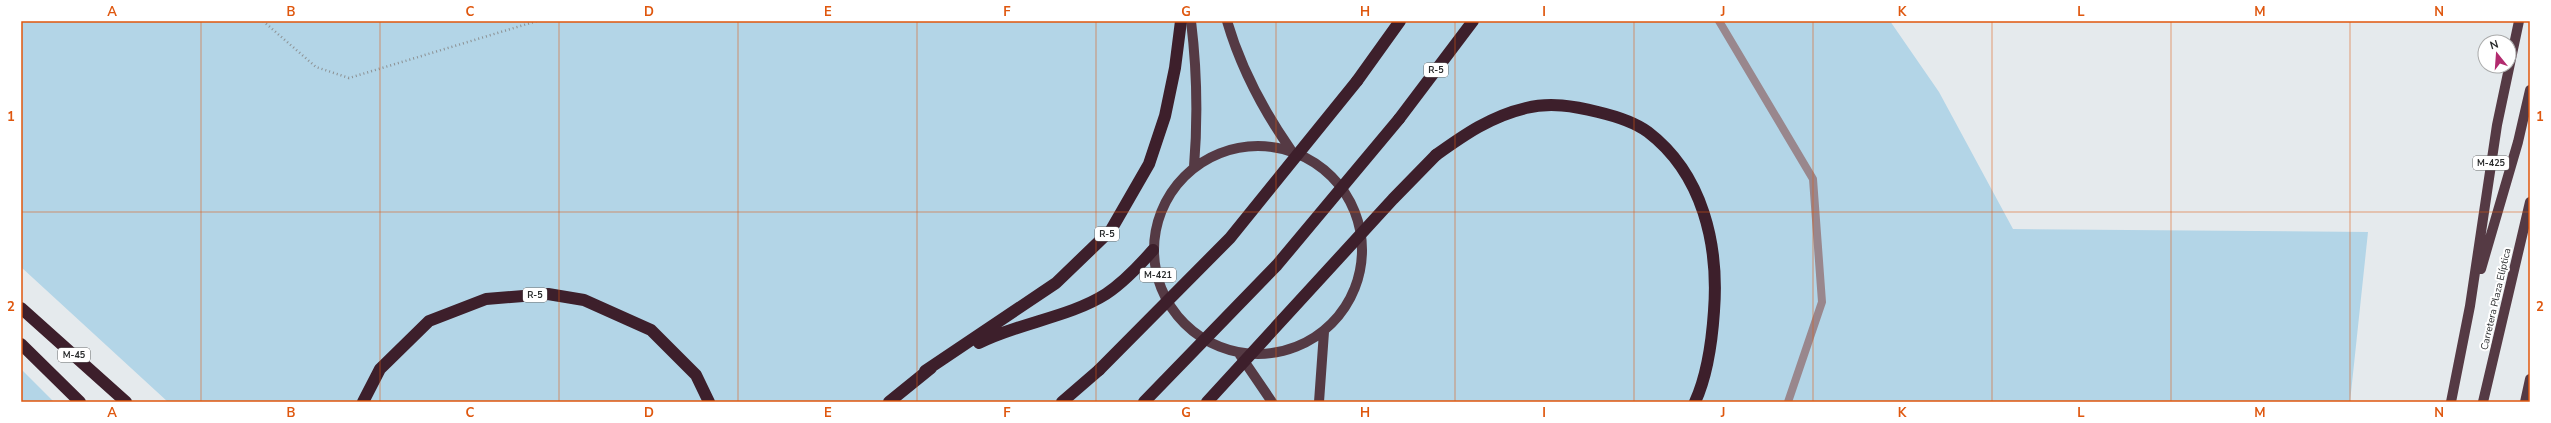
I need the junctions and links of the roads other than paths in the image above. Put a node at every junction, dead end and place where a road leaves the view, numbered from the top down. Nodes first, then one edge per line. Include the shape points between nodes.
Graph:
1 (1180, 21) edge
2 (1191, 21) edge
3 (1227, 21) edge
4 (1400, 21) edge
5 (1473, 21) edge
6 (1719, 21) edge
7 (2519, 21) edge
8 (2530, 90) edge
9 (1290, 150) junction
10 (1194, 167) junction
11 (2530, 202) edge
12 (1153, 250) junction
13 (2470, 306) junction
14 (21, 308) edge
15 (1324, 332) junction
16 (21, 344) edge
17 (1240, 355) junction
18 (925, 371) junction
19 (2530, 379) edge
20 (80, 402) edge
21 (126, 402) edge
22 (363, 402) edge
23 (709, 402) edge
24 (889, 402) edge
25 (1062, 402) edge
26 (1144, 402) edge
27 (1207, 402) edge
28 (1272, 402) edge
29 (1319, 402) edge
30 (1695, 402) edge
31 (1788, 402) edge
32 (2452, 402) edge
33 (2483, 402) edge
34 (2525, 402) edge

1 - 18 highway, R-5 via 1175,68 1165,116 1148,164 1111,230 1056,283
2 - 10 main road via 1197,73 1197,137
3 - 9 main road, M-421 via 1248,80 1267,116
4 - 25 highway, bridge via 1357,81 1230,238 1100,370
5 - 26 highway, R-5, bridge via 1399,119 1277,265
6 - 31 lane via 1813,179 1822,302
7 - 13 main road, M-425 via 2497,125
8 - 13 main road via 2518,142
9 - 10 main road, M-421 via 1250,146 1219,154
9 - 15 main road, M-421 via 1316,164 1344,192 1360,228 1363,253 1361,276 1353,298 1343,314
10 - 12 main road, M-421 via 1177,183 1164,204 1156,226
11 - 33 main road, Carretera Plaza Elíptica
12 - 17 main road, M-421 via 1160,287 1179,319 1210,343
12 - 18 highway, R-5 via 1136,270 1105,294 1000,333
13 - 32 main road
14 - 21 highway, M-45
15 - 17 main road, M-421 via 1299,346
15 - 29 main road
16 - 20 highway, M-45
17 - 28 main road
18 - 24 highway, R-5
19 - 34 main road
22 - 23 highway, R-5 via 380,369 428,321 486,299 548,294 584,300 651,330 696,375
27 - 30 highway, bridge via 1393,198 1436,155 1473,128 1503,114 1527,107 1564,105 1620,118 1647,132 1678,162 1698,198 1712,240 1716,287 1712,335 1701,389

